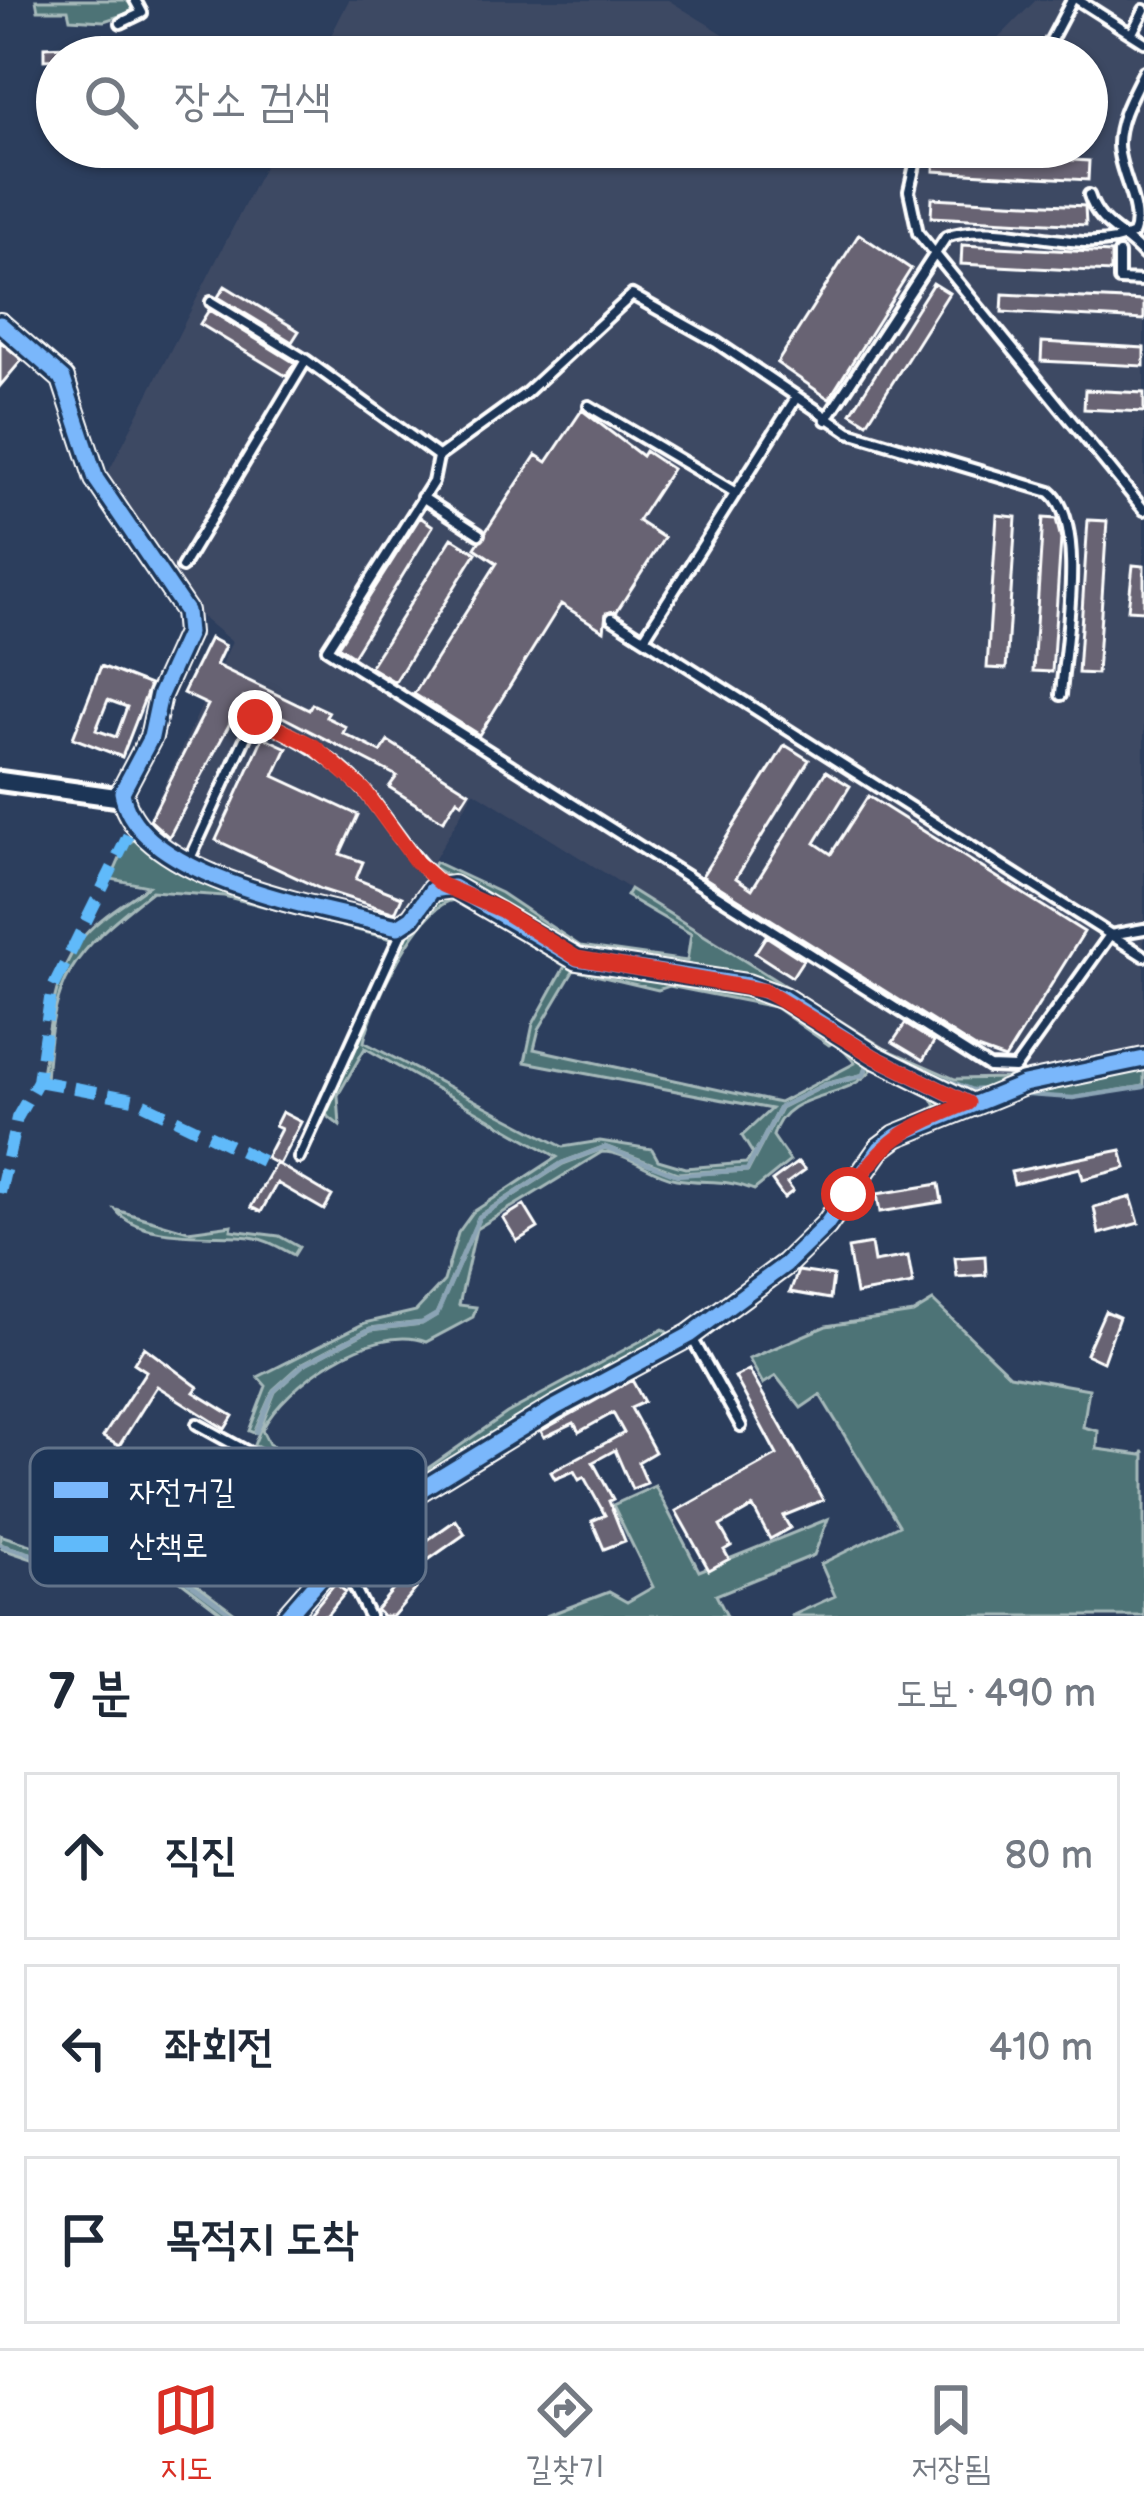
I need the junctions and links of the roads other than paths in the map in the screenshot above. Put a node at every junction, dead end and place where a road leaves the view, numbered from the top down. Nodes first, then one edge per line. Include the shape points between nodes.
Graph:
1 (135, 0) edge
2 (1075, 0) edge
3 (1144, 10) edge
4 (121, 23) dead end
5 (1133, 31) junction
6 (1054, 36) edge
7 (1144, 42) edge
8 (1144, 71) edge
9 (912, 168) edge
10 (1089, 195) dead end
11 (1128, 237) junction
12 (931, 254) junction
13 (1119, 254) dead end
14 (1144, 255) edge
15 (1144, 281) edge
16 (211, 302) dead end
17 (0, 324) edge
18 (306, 360) junction
19 (796, 398) junction
20 (589, 406) dead end
21 (826, 420) junction
22 (438, 457) junction
23 (736, 493) junction
24 (422, 497) junction
25 (1144, 510) edge
26 (479, 534) dead end
27 (182, 567) dead end
28 (612, 618) dead end
29 (644, 638) junction
30 (1060, 694) dead end
31 (0, 781) edge
32 (123, 798) junction
33 (188, 863) junction
34 (442, 885) junction
35 (405, 925) junction
36 (1144, 929) edge
37 (1110, 935) junction
38 (1144, 956) edge
39 (1144, 1059) edge
40 (968, 1103) junction
41 (299, 1158) dead end
42 (690, 1335) junction
43 (197, 1424) dead end
44 (741, 1426) dead end
45 (238, 1448) edge
46 (426, 1486) edge
47 (311, 1586) edge
48 (357, 1586) edge
49 (287, 1616) edge
50 (370, 1616) edge

1 - 4 lane via 142,14
2 - 5 lane
2 - 6 lane
3 - 5 lane
5 - 7 lane
8 - 11 lane via 1119,126 1122,169 1140,210
9 - 12 lane via 910,211
10 - 11 lane via 1100,219
11 - 12 lane via 958,232
11 - 14 lane
12 - 21 lane
12 - 25 lane
13 - 15 lane via 1118,280
16 - 18 lane
17 - 32 street via 63,379 96,479 186,611 188,633
18 - 22 lane
18 - 27 lane
19 - 21 lane
19 - 22 lane via 632,295 524,394
19 - 23 lane
20 - 23 lane
21 - 30 lane via 1062,502 1070,536
22 - 24 lane
23 - 29 lane
24 - 26 lane
24 - 37 lane via 327,649 989,1067 1016,1068 1028,1057
28 - 29 lane
29 - 37 lane
31 - 32 street
32 - 33 street via 138,832
33 - 34 lane via 255,717 314,746 364,790
33 - 35 street via 312,909
34 - 35 street
34 - 40 street via 577,958 783,998
35 - 41 lane
36 - 37 lane
37 - 38 lane
39 - 40 street
40 - 42 street via 880,1148 826,1225
42 - 44 lane
42 - 46 street
43 - 45 lane
47 - 49 street
48 - 50 lane

